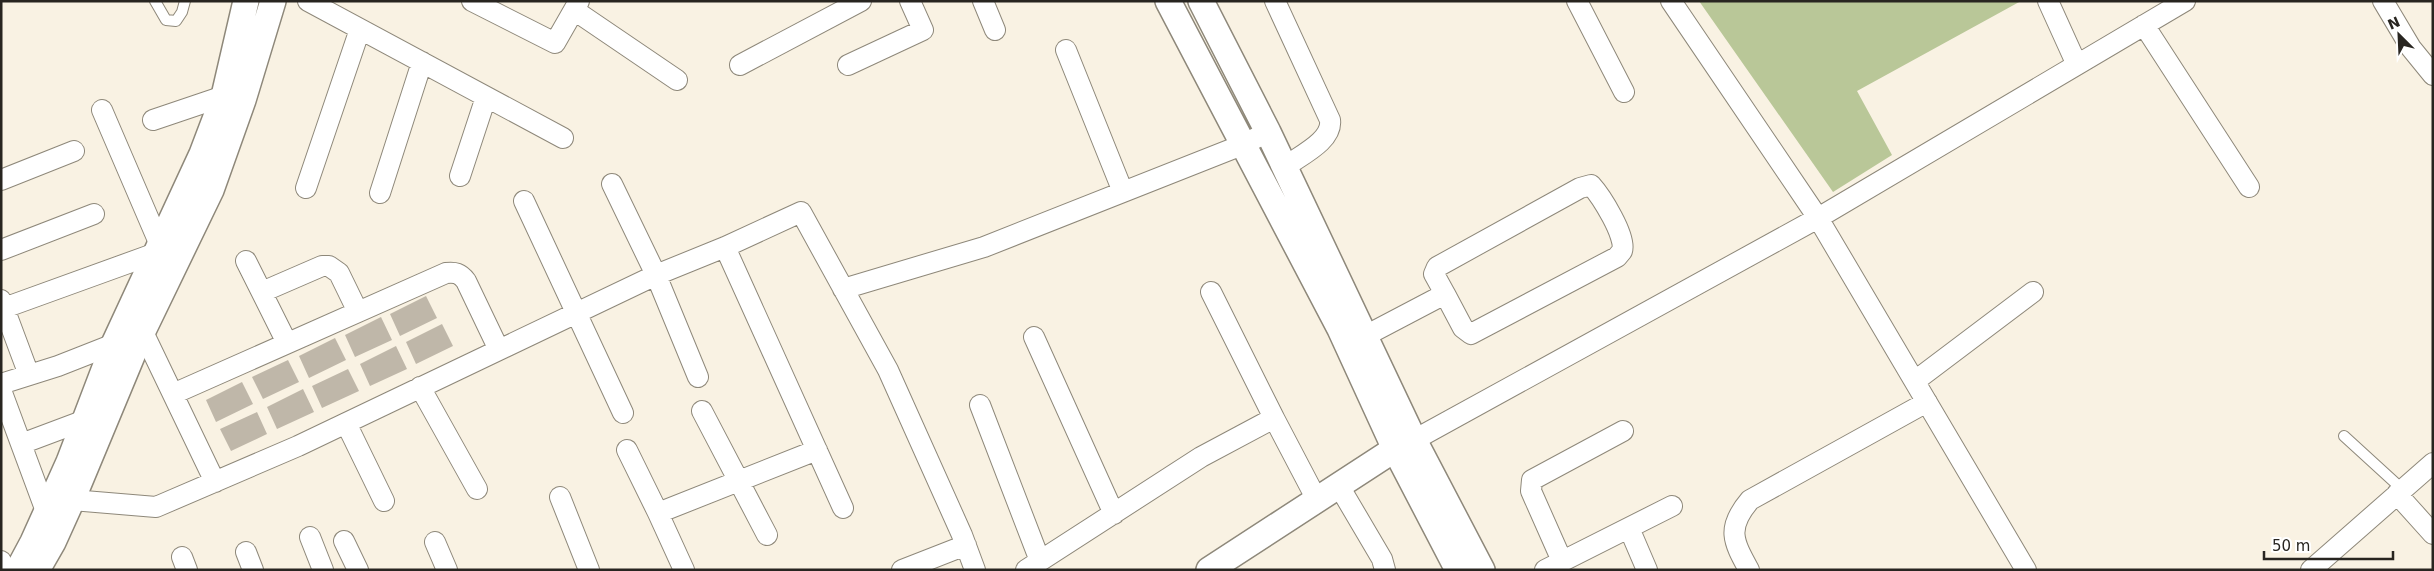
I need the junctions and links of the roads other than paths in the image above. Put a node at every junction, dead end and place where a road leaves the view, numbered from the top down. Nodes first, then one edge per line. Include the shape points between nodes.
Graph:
1 (155, 1) edge
2 (185, 1) edge
3 (246, 1) edge
4 (273, 1) edge
5 (308, 1) edge
6 (472, 1) edge
7 (861, 1) edge
8 (910, 1) edge
9 (983, 1) edge
10 (1168, 1) edge
11 (1201, 1) edge
12 (1275, 1) edge
13 (1577, 1) edge
14 (1671, 1) edge
15 (2048, 1) edge
16 (2185, 1) edge
17 (2391, 4) edge
18 (577, 6) edge
19 (2144, 25) junction
20 (360, 29) junction
21 (994, 30) dead end
22 (1066, 50) dead end
23 (422, 62) junction
24 (848, 64) dead end
25 (740, 65) dead end
26 (2077, 65) junction
27 (2433, 75) edge
28 (677, 80) dead end
29 (1624, 92) dead end
30 (224, 96) junction
31 (486, 97) junction
32 (102, 110) dead end
33 (153, 120) dead end
34 (1268, 132) junction
35 (563, 138) dead end
36 (1242, 145) junction
37 (74, 151) dead end
38 (1285, 167) junction
39 (460, 176) dead end
40 (1, 180) edge
41 (612, 184) dead end
42 (2249, 187) dead end
43 (306, 188) dead end
44 (1123, 192) junction
45 (380, 193) dead end
46 (524, 201) dead end
47 (94, 214) dead end
48 (1818, 218) junction
49 (725, 247) junction
50 (158, 249) junction
51 (1, 250) edge
52 (246, 261) dead end
53 (656, 275) junction
54 (843, 289) junction
55 (262, 292) junction
56 (1211, 292) dead end
57 (2032, 292) dead end
58 (1445, 294) junction
59 (3, 304) edge
60 (358, 312) junction
61 (575, 315) junction
62 (141, 336) junction
63 (1365, 336) junction
64 (1034, 337) dead end
65 (287, 343) junction
66 (114, 344) junction
67 (499, 350) junction
68 (29, 375) junction
69 (698, 376) dead end
70 (1915, 381) junction
71 (1, 384) edge
72 (420, 388) junction
73 (1, 390) edge
74 (173, 394) junction
75 (1927, 402) junction
76 (980, 405) dead end
77 (702, 411) dead end
78 (623, 413) dead end
79 (1274, 418) junction
80 (85, 420) junction
81 (346, 423) junction
82 (1623, 431) dead end
83 (2344, 436) dead end
84 (21, 444) junction
85 (1405, 445) junction
86 (627, 450) dead end
87 (817, 450) junction
88 (2433, 463) edge
89 (215, 482) junction
90 (740, 482) junction
91 (1339, 486) junction
92 (477, 489) dead end
93 (2400, 492) junction
94 (560, 497) dead end
95 (72, 500) junction
96 (1317, 500) junction
97 (384, 501) dead end
98 (1672, 506) dead end
99 (843, 508) dead end
100 (47, 514) junction
101 (658, 514) junction
102 (1114, 514) junction
103 (1629, 528) junction
104 (2433, 534) edge
105 (767, 536) dead end
106 (310, 537) dead end
107 (344, 541) dead end
108 (434, 542) dead end
109 (966, 545) junction
110 (1, 561) edge
111 (1033, 565) edge
112 (1554, 565) edge
113 (2021, 568) edge
114 (5, 570) edge
115 (18, 570) edge
116 (37, 570) edge
117 (323, 570) edge
118 (358, 570) edge
119 (447, 570) edge
120 (589, 570) edge
121 (684, 570) edge
122 (902, 570) edge
123 (975, 570) edge
124 (1209, 570) edge
125 (1385, 570) edge
126 (1458, 570) edge
127 (1482, 570) edge
128 (1647, 570) edge
129 (1749, 570) edge
130 (2311, 570) edge

1 - 2 lane via 166,20 176,20
3 - 30 street
4 - 62 street via 243,100 210,190
5 - 20 street
6 - 18 street via 555,43
7 - 25 street
8 - 24 street via 923,30
9 - 21 street
10 - 36 street
11 - 34 street
12 - 38 street via 1331,127 1325,137
13 - 29 street
14 - 48 street
15 - 26 street
16 - 19 street
17 - 27 street via 2411,48
18 - 28 street
19 - 26 street
19 - 42 street
20 - 23 street
20 - 43 street
22 - 44 street
23 - 31 street
23 - 45 street
26 - 48 street
30 - 33 street
30 - 50 street via 202,154
31 - 35 street
31 - 39 street
32 - 50 street
34 - 36 street
34 - 38 street
36 - 44 street
36 - 85 street
37 - 40 street
38 - 63 street
41 - 53 street
44 - 54 street via 978,249
46 - 61 street
47 - 51 street
48 - 70 street
48 - 85 street
49 - 53 street
49 - 54 street via 801,212
49 - 87 street
50 - 59 street
50 - 66 street
52 - 55 street
53 - 61 street
53 - 69 street
54 - 109 street via 888,370
55 - 60 street via 322,266 329,266 339,274
55 - 65 street
56 - 79 street
57 - 70 street
58 - 58 street via 1434,274 1437,267 1580,188 1591,185 1599,194 1623,239 1622,251 1617,257 1471,334 1463,328
58 - 63 street
59 - 68 street
60 - 65 street
60 - 67 street via 454,272 466,281
61 - 67 street
61 - 78 street
62 - 66 street
62 - 74 street
62 - 95 street
63 - 85 street
64 - 102 street
65 - 74 street
66 - 68 street
66 - 80 street
67 - 72 street
68 - 71 street
70 - 75 street
72 - 81 street
72 - 92 street
73 - 84 street
74 - 89 street
75 - 113 street
75 - 129 street via 1750,500 1734,524 1734,538
76 - 111 street
77 - 90 street
79 - 96 street
79 - 102 street via 1201,457
80 - 84 street
80 - 100 street
81 - 89 street
81 - 97 street
82 - 112 street via 1532,480 1530,491
83 - 93 lane
84 - 100 street
85 - 91 street
85 - 126 street
85 - 127 street
86 - 101 street
87 - 90 street
87 - 99 street
88 - 93 street
89 - 95 street via 156,507
90 - 101 street
90 - 105 street
91 - 96 street
91 - 125 street via 1382,559
93 - 104 street
93 - 130 street
94 - 120 street
95 - 116 street
96 - 124 street
98 - 103 street
100 - 115 street
101 - 121 street
102 - 111 street
103 - 112 street
103 - 128 street
106 - 117 street
107 - 118 street
108 - 119 street
109 - 122 street
109 - 123 street
110 - 114 street

